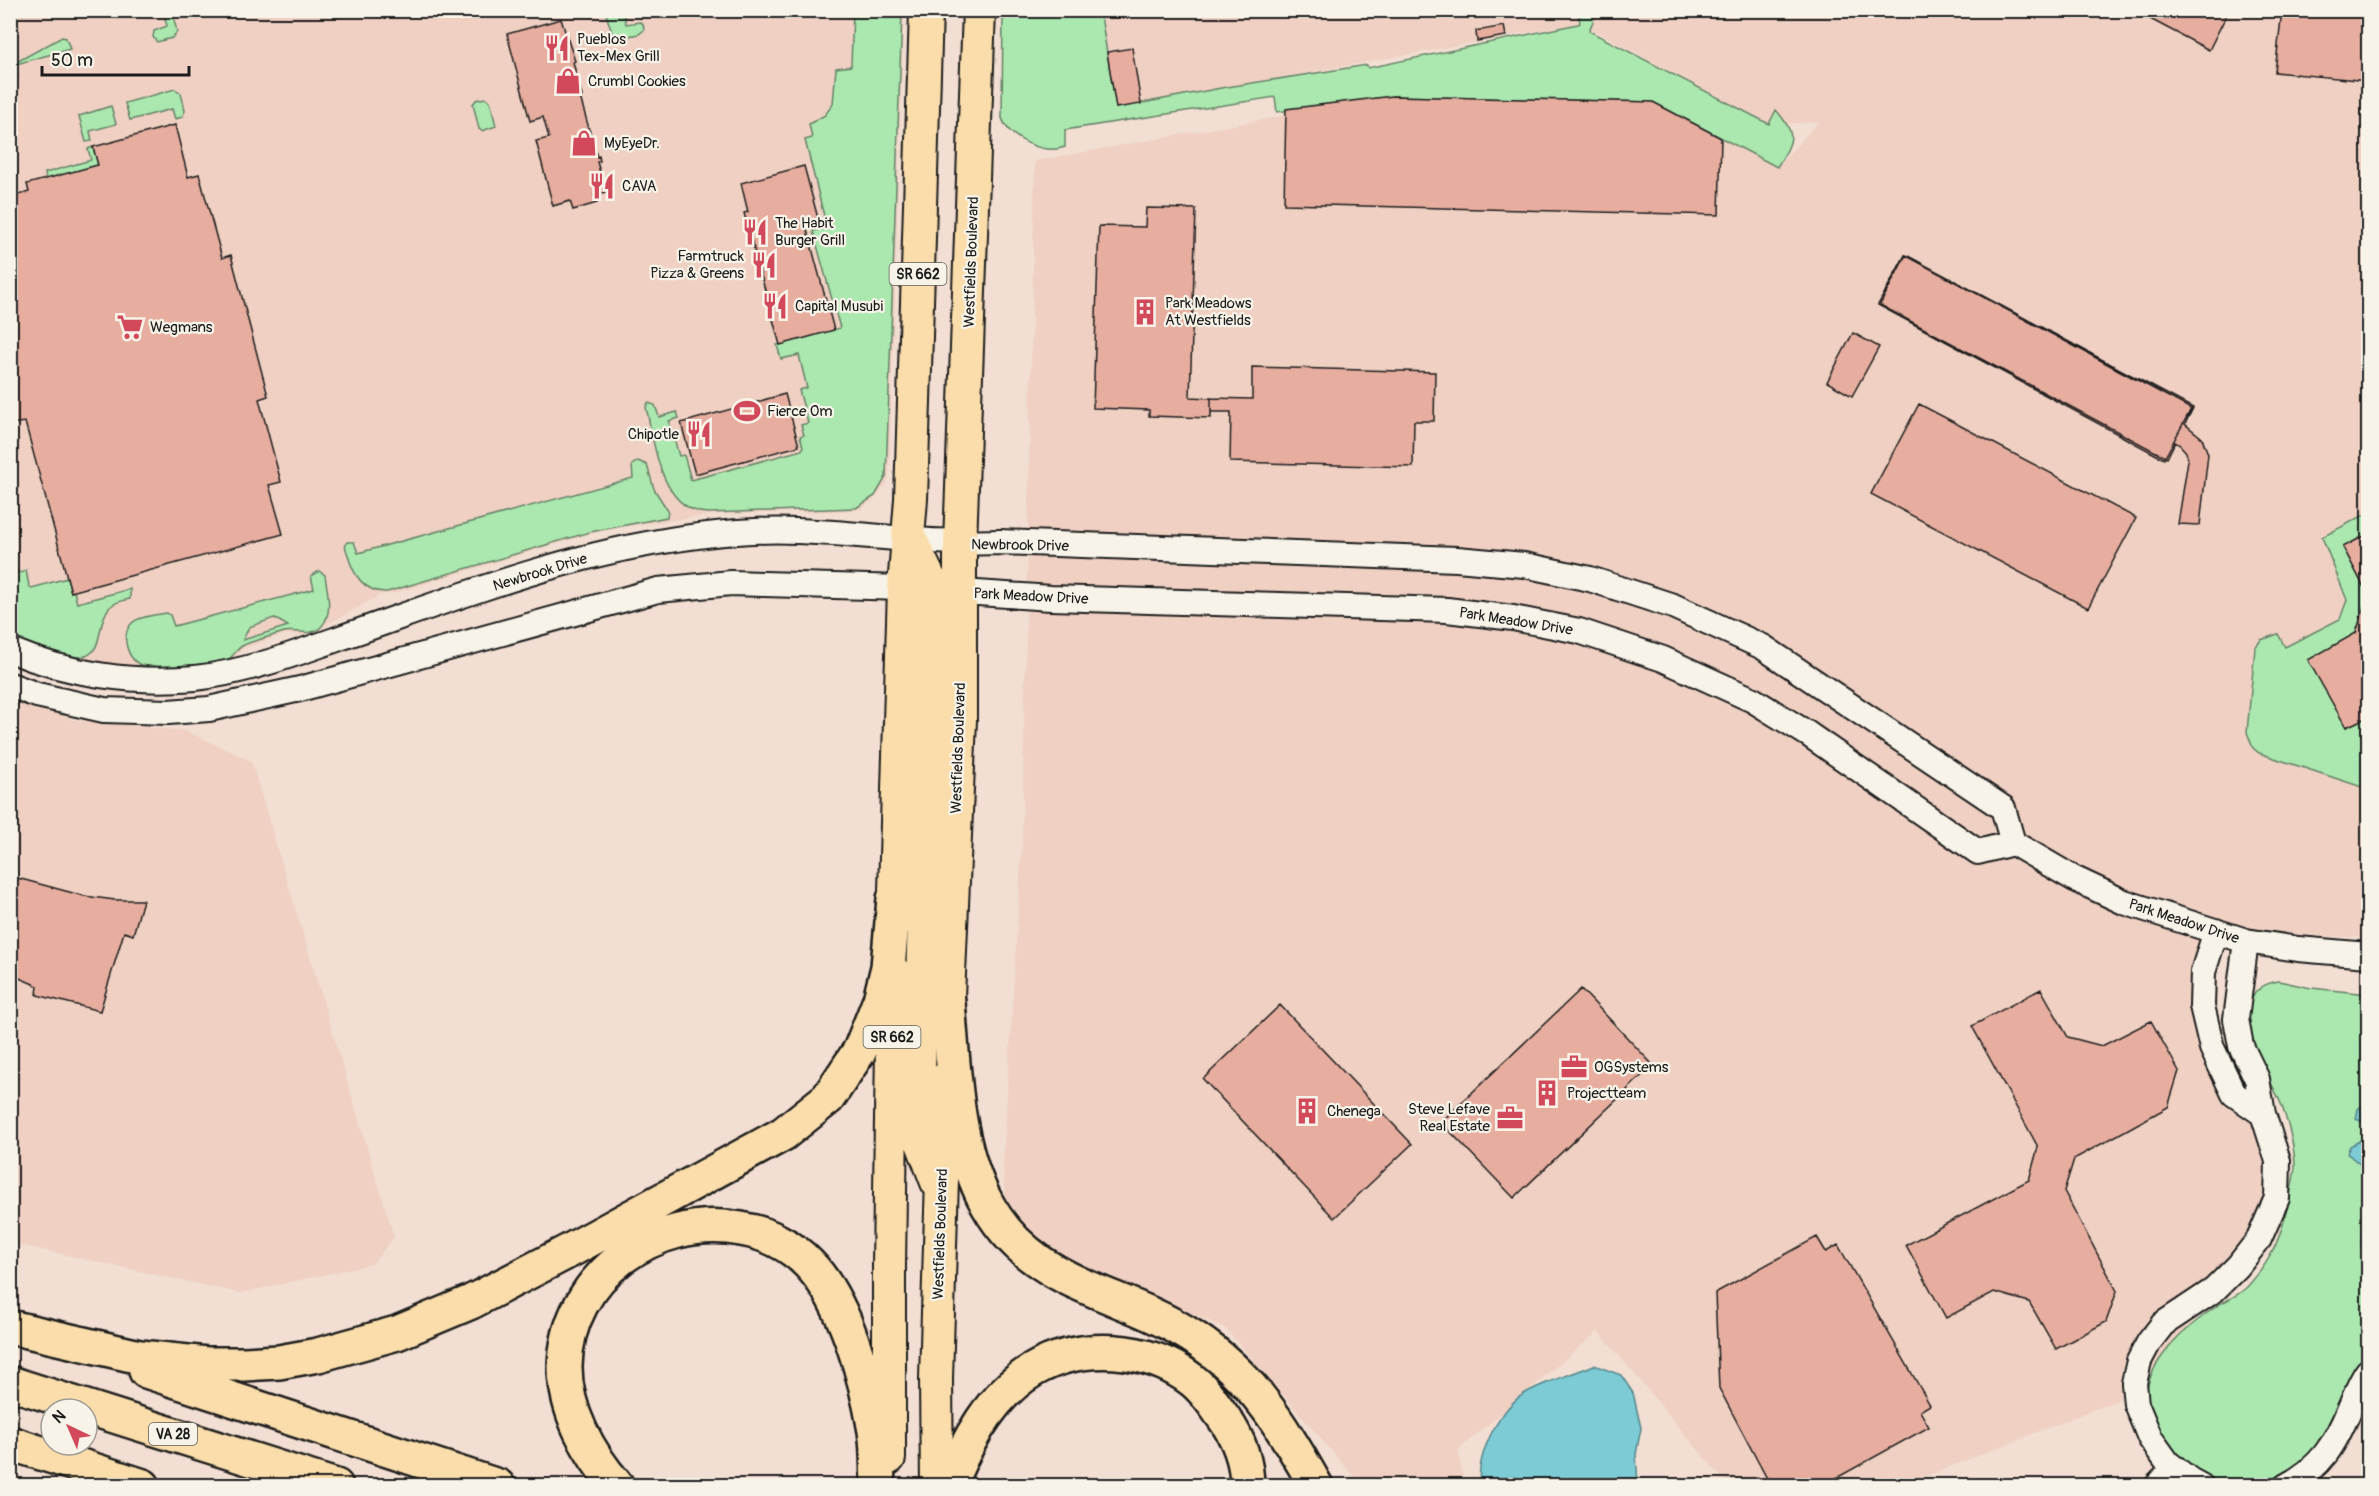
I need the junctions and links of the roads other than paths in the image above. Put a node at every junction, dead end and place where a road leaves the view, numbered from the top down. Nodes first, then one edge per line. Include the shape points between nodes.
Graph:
1 (927, 10) edge
2 (979, 10) edge
3 (910, 538) junction
4 (960, 544) junction
5 (904, 588) junction
6 (947, 591) junction
7 (10, 650) edge
8 (10, 685) edge
9 (2013, 843) junction
10 (894, 899) junction
11 (2216, 931) junction
12 (2246, 941) junction
13 (2368, 956) edge
14 (947, 992) junction
15 (2262, 1114) junction
16 (941, 1194) junction
17 (17, 1329) edge
18 (2368, 1371) edge
19 (10, 1383) edge
20 (10, 1443) edge
21 (2175, 1468) junction
22 (143, 1485) edge
23 (336, 1485) edge
24 (498, 1485) edge
25 (617, 1485) edge
26 (878, 1485) edge
27 (887, 1485) edge
28 (937, 1485) edge
29 (949, 1485) edge
30 (1247, 1485) edge
31 (1316, 1485) edge
32 (2157, 1485) edge
33 (2201, 1485) edge
34 (2286, 1485) edge

1 - 3 main road, SR 662
2 - 4 main road, Westfields Boulevard
3 - 4 street, Newbrook Drive
3 - 5 main road, SR 662
3 - 6 main road
3 - 7 street, Newbrook Drive via 795,530 745,532 632,547 532,573 256,664 192,678 155,680 105,675 69,669
4 - 6 main road, Westfields Boulevard
4 - 9 street, Newbrook Drive via 1000,542 1457,558 1524,565 1590,579 1673,606 1763,647 2003,808
5 - 6 street
5 - 8 street via 731,583 657,590 300,689 209,709 104,710
5 - 10 main road, SR 662
6 - 9 street, Park Meadow Drive via 1051,598 1447,610 1579,631 1663,658 1753,700 1978,852
6 - 14 main road, Westfields Boulevard via 960,720
6 - 16 main road via 916,1130
9 - 11 street, Park Meadow Drive via 2124,902
10 - 17 highway via 888,967 880,1000 860,1050 828,1098 783,1134 471,1302 397,1334 318,1355 244,1365 140,1356
10 - 27 main road, SR 662
11 - 12 street, Park Meadow Drive
11 - 15 street via 2203,972 2202,1006 2212,1048 2234,1094
12 - 13 street, Park Meadow Drive
12 - 15 street via 2236,1019 2241,1046 2258,1079
14 - 16 main road, Westfields Boulevard
14 - 31 highway via 964,1148 984,1197 1009,1235 1051,1270 1159,1317 1225,1360 1272,1412
15 - 21 street via 2278,1161 2277,1198 2259,1239 2214,1290 2163,1324 2139,1361 2134,1383 2136,1404 2150,1438
16 - 28 main road, Westfields Boulevard
17 - 24 highway
18 - 34 street via 2322,1460 2302,1478
19 - 23 highway, VA 28
20 - 22 highway
21 - 32 street
21 - 33 street
25 - 26 highway via 585,1440 568,1393 565,1369 574,1320 612,1265 644,1244 681,1229 722,1225 758,1233 792,1249 827,1288 860,1369 875,1432
29 - 30 highway via 972,1435 1019,1379 1057,1359 1097,1351 1143,1356 1173,1367 1199,1386 1239,1446

